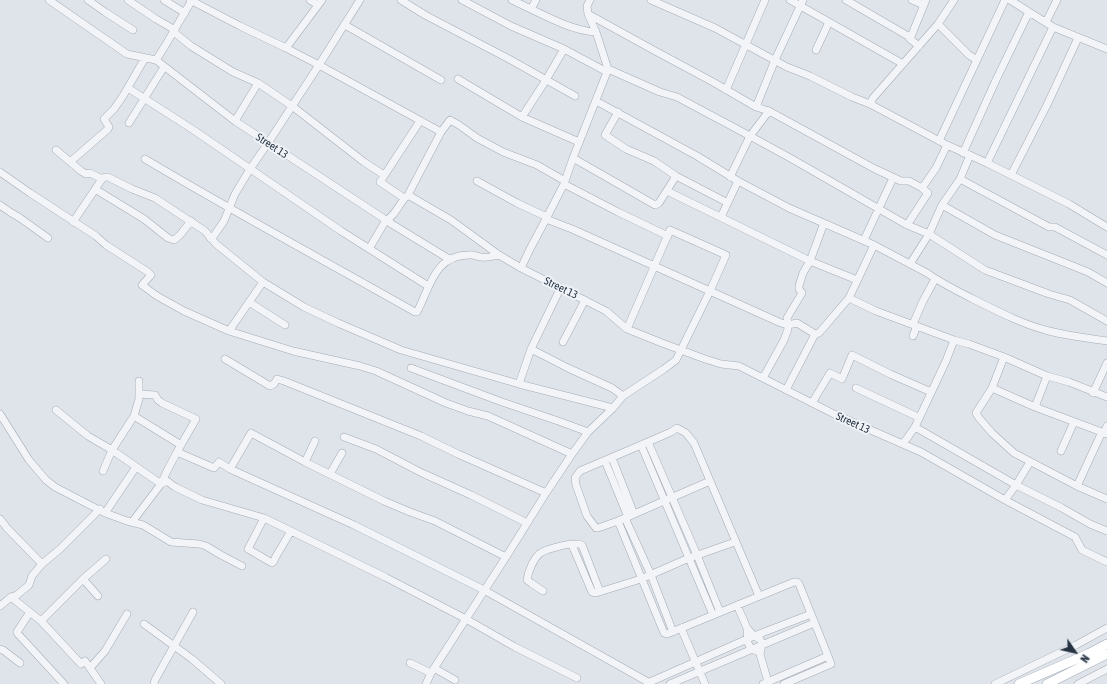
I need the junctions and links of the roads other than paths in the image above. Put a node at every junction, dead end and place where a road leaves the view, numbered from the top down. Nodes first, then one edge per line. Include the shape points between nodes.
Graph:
1 (49, 0) edge
2 (88, 0) edge
3 (128, 0) edge
4 (164, 0) edge
5 (191, 0) edge
6 (310, 0) edge
7 (360, 0) edge
8 (401, 0) edge
9 (462, 0) edge
10 (512, 0) edge
11 (536, 0) edge
12 (590, 0) edge
13 (652, 0) edge
14 (765, 0) edge
15 (790, 0) edge
16 (846, 0) edge
17 (912, 0) edge
18 (954, 0) edge
19 (1005, 0) edge
20 (1010, 0) edge
21 (1057, 0) edge
22 (801, 2) edge
23 (925, 2) edge
24 (320, 3) edge
25 (531, 9) junction
26 (1029, 12) junction
27 (185, 13) junction
28 (588, 14) junction
29 (829, 22) junction
30 (1046, 22) junction
31 (938, 24) junction
32 (345, 25) junction
33 (1053, 27) junction
34 (133, 30) dead end
35 (175, 30) junction
36 (596, 32) junction
37 (1078, 38) junction
38 (910, 39) junction
39 (746, 45) junction
40 (919, 46) junction
41 (286, 48) junction
42 (1107, 48) edge
43 (564, 49) junction
44 (816, 50) dead end
45 (144, 58) junction
46 (156, 60) junction
47 (775, 60) junction
48 (977, 60) junction
49 (903, 64) junction
50 (319, 65) junction
51 (164, 67) junction
52 (608, 70) junction
53 (458, 79) dead end
54 (441, 80) dead end
55 (546, 80) junction
56 (258, 83) junction
57 (128, 88) junction
58 (726, 90) junction
59 (575, 96) dead end
60 (145, 98) junction
61 (596, 101) junction
62 (870, 104) junction
63 (292, 106) junction
64 (756, 107) junction
65 (769, 111) junction
66 (618, 112) junction
67 (522, 117) junction
68 (235, 121) junction
69 (420, 121) junction
70 (129, 122) dead end
71 (441, 132) junction
72 (750, 136) junction
73 (938, 141) junction
74 (579, 142) junction
75 (268, 143) junction
76 (947, 145) junction
77 (56, 150) dead end
78 (963, 153) junction
79 (970, 155) junction
80 (573, 158) junction
81 (145, 160) dead end
82 (70, 162) junction
83 (987, 163) junction
84 (250, 169) junction
85 (0, 172) edge
86 (384, 175) junction
87 (1011, 175) junction
88 (676, 176) junction
89 (730, 177) junction
90 (892, 178) junction
91 (102, 179) junction
92 (960, 179) junction
93 (477, 181) dead end
94 (738, 181) junction
95 (565, 182) junction
96 (922, 188) junction
97 (95, 189) junction
98 (667, 191) junction
99 (406, 197) junction
100 (728, 203) junction
101 (0, 205) edge
102 (942, 205) junction
103 (878, 208) junction
104 (230, 209) junction
105 (721, 217) junction
106 (547, 218) junction
107 (387, 219) junction
108 (191, 221) junction
109 (73, 222) junction
110 (824, 223) junction
111 (907, 225) junction
112 (1107, 227) edge
113 (929, 234) junction
114 (668, 236) junction
115 (48, 238) dead end
116 (210, 238) junction
117 (864, 240) junction
118 (874, 245) junction
119 (369, 249) junction
120 (1107, 254) edge
121 (499, 255) junction
122 (449, 259) junction
123 (810, 261) junction
124 (910, 264) junction
125 (655, 267) junction
126 (521, 268) junction
127 (935, 279) junction
128 (857, 280) junction
129 (263, 282) junction
130 (1107, 283) edge
131 (428, 286) junction
132 (560, 289) junction
133 (710, 291) junction
134 (849, 298) junction
135 (585, 300) junction
136 (249, 302) junction
137 (1107, 321) edge
138 (913, 324) junction
139 (286, 325) dead end
140 (788, 325) junction
141 (627, 329) junction
142 (229, 331) junction
143 (815, 334) junction
144 (913, 336) dead end
145 (954, 340) junction
146 (1107, 341) edge
147 (563, 342) dead end
148 (531, 349) junction
149 (681, 350) junction
150 (1004, 357) junction
151 (225, 359) dead end
152 (1107, 363) edge
153 (411, 368) dead end
154 (1047, 376) junction
155 (763, 378) junction
156 (139, 381) dead end
157 (519, 384) junction
158 (856, 388) dead end
159 (992, 388) junction
160 (786, 390) junction
161 (931, 392) junction
162 (1093, 393) junction
163 (139, 394) junction
164 (623, 396) junction
165 (1107, 398) edge
166 (812, 403) junction
167 (1035, 407) junction
168 (613, 408) junction
169 (56, 410) dead end
170 (0, 414) edge
171 (134, 416) junction
172 (918, 417) junction
173 (1074, 422) junction
174 (915, 427) junction
175 (1106, 431) edge
176 (588, 432) junction
177 (344, 437) dead end
178 (316, 441) dead end
179 (644, 444) junction
180 (903, 444) junction
181 (179, 448) junction
182 (112, 450) junction
183 (1061, 451) dead end
184 (342, 453) dead end
185 (572, 454) junction
186 (612, 458) junction
187 (605, 461) junction
188 (305, 462) junction
189 (1030, 462) junction
190 (136, 468) junction
191 (230, 469) junction
192 (103, 471) dead end
193 (330, 474) junction
194 (710, 481) junction
195 (162, 484) junction
196 (1016, 485) junction
197 (1077, 486) junction
198 (546, 493) junction
199 (672, 498) junction
200 (1107, 499) edge
201 (1005, 500) junction
202 (665, 501) junction
203 (102, 511) junction
204 (629, 516) junction
205 (264, 518) junction
206 (0, 519) edge
207 (618, 521) junction
208 (132, 522) junction
209 (527, 523) junction
210 (292, 531) junction
211 (1107, 531) edge
212 (735, 542) junction
213 (697, 555) junction
214 (506, 557) junction
215 (689, 558) junction
216 (106, 559) dead end
217 (1107, 562) edge
218 (42, 564) junction
219 (242, 566) dead end
220 (651, 575) junction
221 (83, 579) junction
222 (641, 579) junction
223 (484, 590) junction
224 (543, 591) dead end
225 (98, 596) dead end
226 (759, 596) junction
227 (11, 597) junction
228 (737, 605) junction
229 (0, 606) edge
230 (30, 612) junction
231 (193, 612) dead end
232 (720, 612) junction
233 (127, 614) dead end
234 (811, 614) junction
235 (713, 615) junction
236 (466, 619) junction
237 (41, 622) junction
238 (814, 622) junction
239 (144, 624) dead end
240 (681, 628) junction
241 (1107, 628) edge
242 (673, 632) junction
243 (751, 638) junction
244 (1081, 643) junction
245 (1107, 644) edge
246 (762, 645) junction
247 (175, 646) junction
248 (0, 649) edge
249 (754, 649) junction
250 (760, 654) junction
251 (1088, 654) junction
252 (1107, 654) edge
253 (828, 656) junction
254 (20, 663) dead end
255 (410, 663) dead end
256 (695, 663) junction
257 (90, 668) junction
258 (1107, 669) edge
259 (432, 671) junction
260 (699, 672) junction
261 (781, 676) junction
262 (577, 678) dead end
263 (455, 680) dead end
264 (766, 683) edge
265 (64, 684) edge
266 (101, 684) edge
267 (154, 684) edge
268 (221, 684) edge
269 (426, 684) edge
270 (670, 684) edge
271 (704, 684) edge
272 (784, 684) edge
273 (995, 684) edge
274 (1019, 684) edge
275 (1046, 684) edge
276 (1078, 684) edge

1 - 45 street via 127,54
2 - 34 street
3 - 35 street
4 - 27 street
5 - 27 street
5 - 41 street
6 - 24 street
7 - 32 street
8 - 55 street
9 - 43 street via 511,26
10 - 25 street
11 - 25 street
12 - 28 street
13 - 39 street
14 - 39 street
15 - 22 street
16 - 38 street
17 - 23 street
18 - 31 street
19 - 48 street
20 - 26 street
21 - 30 street
22 - 29 street
22 - 47 street
23 - 38 street
24 - 41 street
25 - 36 street via 568,26
26 - 30 street
26 - 78 street
27 - 35 street
28 - 36 street
28 - 58 street
29 - 44 street
29 - 49 street
30 - 33 street
31 - 40 street
31 - 48 street
32 - 50 street
32 - 54 street
33 - 37 street
33 - 83 street
35 - 46 street
35 - 56 street via 175,33 191,46 233,72
36 - 52 street
37 - 42 street
37 - 87 street
38 - 40 street
39 - 47 street
39 - 58 street
40 - 49 street
41 - 50 street
43 - 52 street
43 - 55 street
45 - 46 street
45 - 57 street
46 - 51 street, Street 13
47 - 62 street
47 - 64 street
48 - 73 street
49 - 62 street
50 - 63 street
50 - 69 street
51 - 60 street
51 - 68 street, Street 13
52 - 61 street
52 - 72 street via 677,98
53 - 67 street
55 - 59 street
55 - 67 street
56 - 63 street
56 - 68 street
57 - 60 street
57 - 82 street via 104,119 108,129
58 - 64 street
60 - 70 street
60 - 84 street
61 - 66 street
61 - 74 street
62 - 73 street
63 - 75 street
63 - 86 street
64 - 65 street
65 - 72 street
65 - 90 street
66 - 88 street via 605,135
66 - 89 street
67 - 74 street
68 - 75 street, Street 13
69 - 71 street
69 - 86 street
71 - 95 street via 450,120 477,138 536,165
71 - 99 street
72 - 89 street
72 - 103 street
73 - 76 street
74 - 80 street
75 - 84 street
75 - 107 street, Street 13
76 - 78 street
76 - 96 street via 936,168
77 - 82 street
78 - 79 street
79 - 83 street
79 - 92 street
80 - 95 street
80 - 98 street via 655,205
81 - 104 street
82 - 91 street via 86,174 90,173
83 - 87 street
84 - 104 street via 235,194
84 - 119 street
85 - 109 street
86 - 99 street, Street 13 via 380,182
87 - 112 street via 1069,204
88 - 98 street
88 - 100 street
89 - 94 street
90 - 96 street via 909,181
90 - 103 street
91 - 97 street
91 - 108 street via 108,177 155,198
92 - 102 street
92 - 120 street via 1049,227
93 - 106 street
94 - 100 street
94 - 110 street
95 - 106 street
95 - 114 street
96 - 111 street via 928,193
97 - 108 street via 174,240
97 - 109 street
98 - 105 street
99 - 107 street
99 - 121 street, Street 13 via 451,220
100 - 105 street
101 - 115 street
102 - 113 street
102 - 130 street via 995,235 1088,272
103 - 111 street
103 - 117 street
104 - 116 street
104 - 131 street via 415,312 420,307
105 - 123 street
106 - 125 street
106 - 126 street
107 - 119 street
107 - 122 street, Street 13
108 - 116 street
109 - 142 street via 148,272 151,275 142,285 157,296
110 - 117 street
110 - 123 street
111 - 113 street
113 - 124 street
113 - 137 street via 985,270 1070,300
114 - 125 street
114 - 133 street via 670,230 726,255
116 - 129 street
117 - 118 street
118 - 124 street
118 - 128 street
119 - 131 street
121 - 122 street via 482,258 470,254
121 - 126 street, Street 13
122 - 131 street via 438,269
123 - 128 street
123 - 140 street via 799,286 802,293 787,318
124 - 127 street
125 - 133 street
125 - 141 street
126 - 132 street, Street 13
127 - 138 street
127 - 146 street via 1020,321 1050,331
128 - 134 street
129 - 136 street
129 - 157 street via 304,307 401,350
132 - 135 street, Street 13
132 - 148 street
133 - 140 street
133 - 149 street
134 - 138 street
134 - 143 street via 819,333
135 - 141 street, Street 13 via 606,311
135 - 147 street
136 - 139 street
136 - 142 street
138 - 144 street via 916,328
138 - 145 street
140 - 143 street via 797,323
140 - 155 street via 784,340
141 - 149 street, Street 13
142 - 185 street via 293,351 365,368 446,403 488,416
143 - 160 street
145 - 150 street
145 - 161 street
148 - 157 street
148 - 164 street via 612,388
149 - 155 street, Street 13 via 721,364 739,366
149 - 164 street via 676,360
150 - 154 street
150 - 159 street
151 - 198 street via 270,386 277,379 284,381 421,436
152 - 162 street
153 - 176 street
154 - 162 street
154 - 167 street
155 - 160 street, Street 13
156 - 163 street
157 - 168 street
158 - 172 street
159 - 167 street
159 - 189 street via 976,413 978,418 1006,447
160 - 166 street, Street 13
161 - 166 street via 852,355 842,379 830,373
161 - 172 street
162 - 165 street
163 - 171 street
163 - 181 street via 155,395 162,403 196,419
164 - 168 street
166 - 180 street, Street 13
167 - 173 street
168 - 176 street
169 - 182 street via 88,436
170 - 203 street via 29,460 46,480
171 - 181 street
171 - 182 street
172 - 174 street
173 - 175 street
173 - 183 street
174 - 180 street
174 - 196 street
175 - 197 street via 1101,434
176 - 185 street
177 - 209 street via 376,449
178 - 188 street
179 - 186 street
179 - 194 street via 677,428 686,433 694,443
179 - 199 street
179 - 202 street
180 - 201 street, Street 13
181 - 191 street via 214,468 219,462
181 - 195 street
182 - 190 street
182 - 192 street
184 - 193 street
185 - 198 street
186 - 187 street
186 - 204 street
187 - 204 street
187 - 207 street via 580,471 575,478 576,485 586,516 596,528
188 - 191 street via 251,433
188 - 193 street
189 - 196 street
189 - 197 street
190 - 195 street
190 - 203 street
191 - 223 street via 354,525
193 - 214 street via 384,501 435,521
194 - 199 street
194 - 212 street
195 - 205 street via 167,481 202,500
195 - 208 street
196 - 201 street
196 - 211 street
197 - 200 street
198 - 209 street
199 - 202 street
199 - 213 street
201 - 217 street, Street 13 via 1075,537 1082,550
202 - 204 street
202 - 215 street
203 - 208 street
203 - 218 street
204 - 207 street
204 - 220 street
205 - 210 street
205 - 210 street via 248,549 272,563
206 - 218 street
207 - 222 street
208 - 219 street via 143,525 171,542 206,546
209 - 214 street
210 - 236 street
212 - 213 street
212 - 226 street
213 - 215 street
213 - 232 street
214 - 223 street
215 - 220 street
215 - 235 street
216 - 221 street
218 - 227 street via 32,576 30,585
220 - 222 street
220 - 242 street
221 - 225 street
221 - 237 street
222 - 224 street via 596,594 592,592 571,544 567,544 540,554 528,574 527,580
222 - 242 street via 664,633
223 - 236 street
223 - 256 street via 648,682
226 - 228 street
226 - 234 street via 797,582
227 - 229 street
227 - 230 street
228 - 232 street
228 - 243 street
230 - 237 street
230 - 265 street via 18,634
231 - 247 street
232 - 235 street
233 - 257 street via 105,651
234 - 238 street
234 - 243 street
235 - 240 street
236 - 259 street
236 - 262 street
237 - 257 street via 81,664 85,661
238 - 246 street
238 - 253 street
239 - 247 street
240 - 242 street
240 - 256 street
241 - 244 street
243 - 246 street via 760,639
243 - 249 street via 750,647
243 - 256 street
244 - 251 street
244 - 273 street
245 - 251 main road
246 - 249 street
246 - 250 street
247 - 267 street
247 - 268 street
248 - 254 street
249 - 250 street
249 - 260 street
250 - 264 street
251 - 274 main road
252 - 275 main road
253 - 261 street
253 - 272 street via 831,664
255 - 259 street
256 - 260 street
257 - 266 street
258 - 276 street
259 - 263 street
259 - 269 street
260 - 270 street
260 - 271 street
261 - 264 street
261 - 272 street

